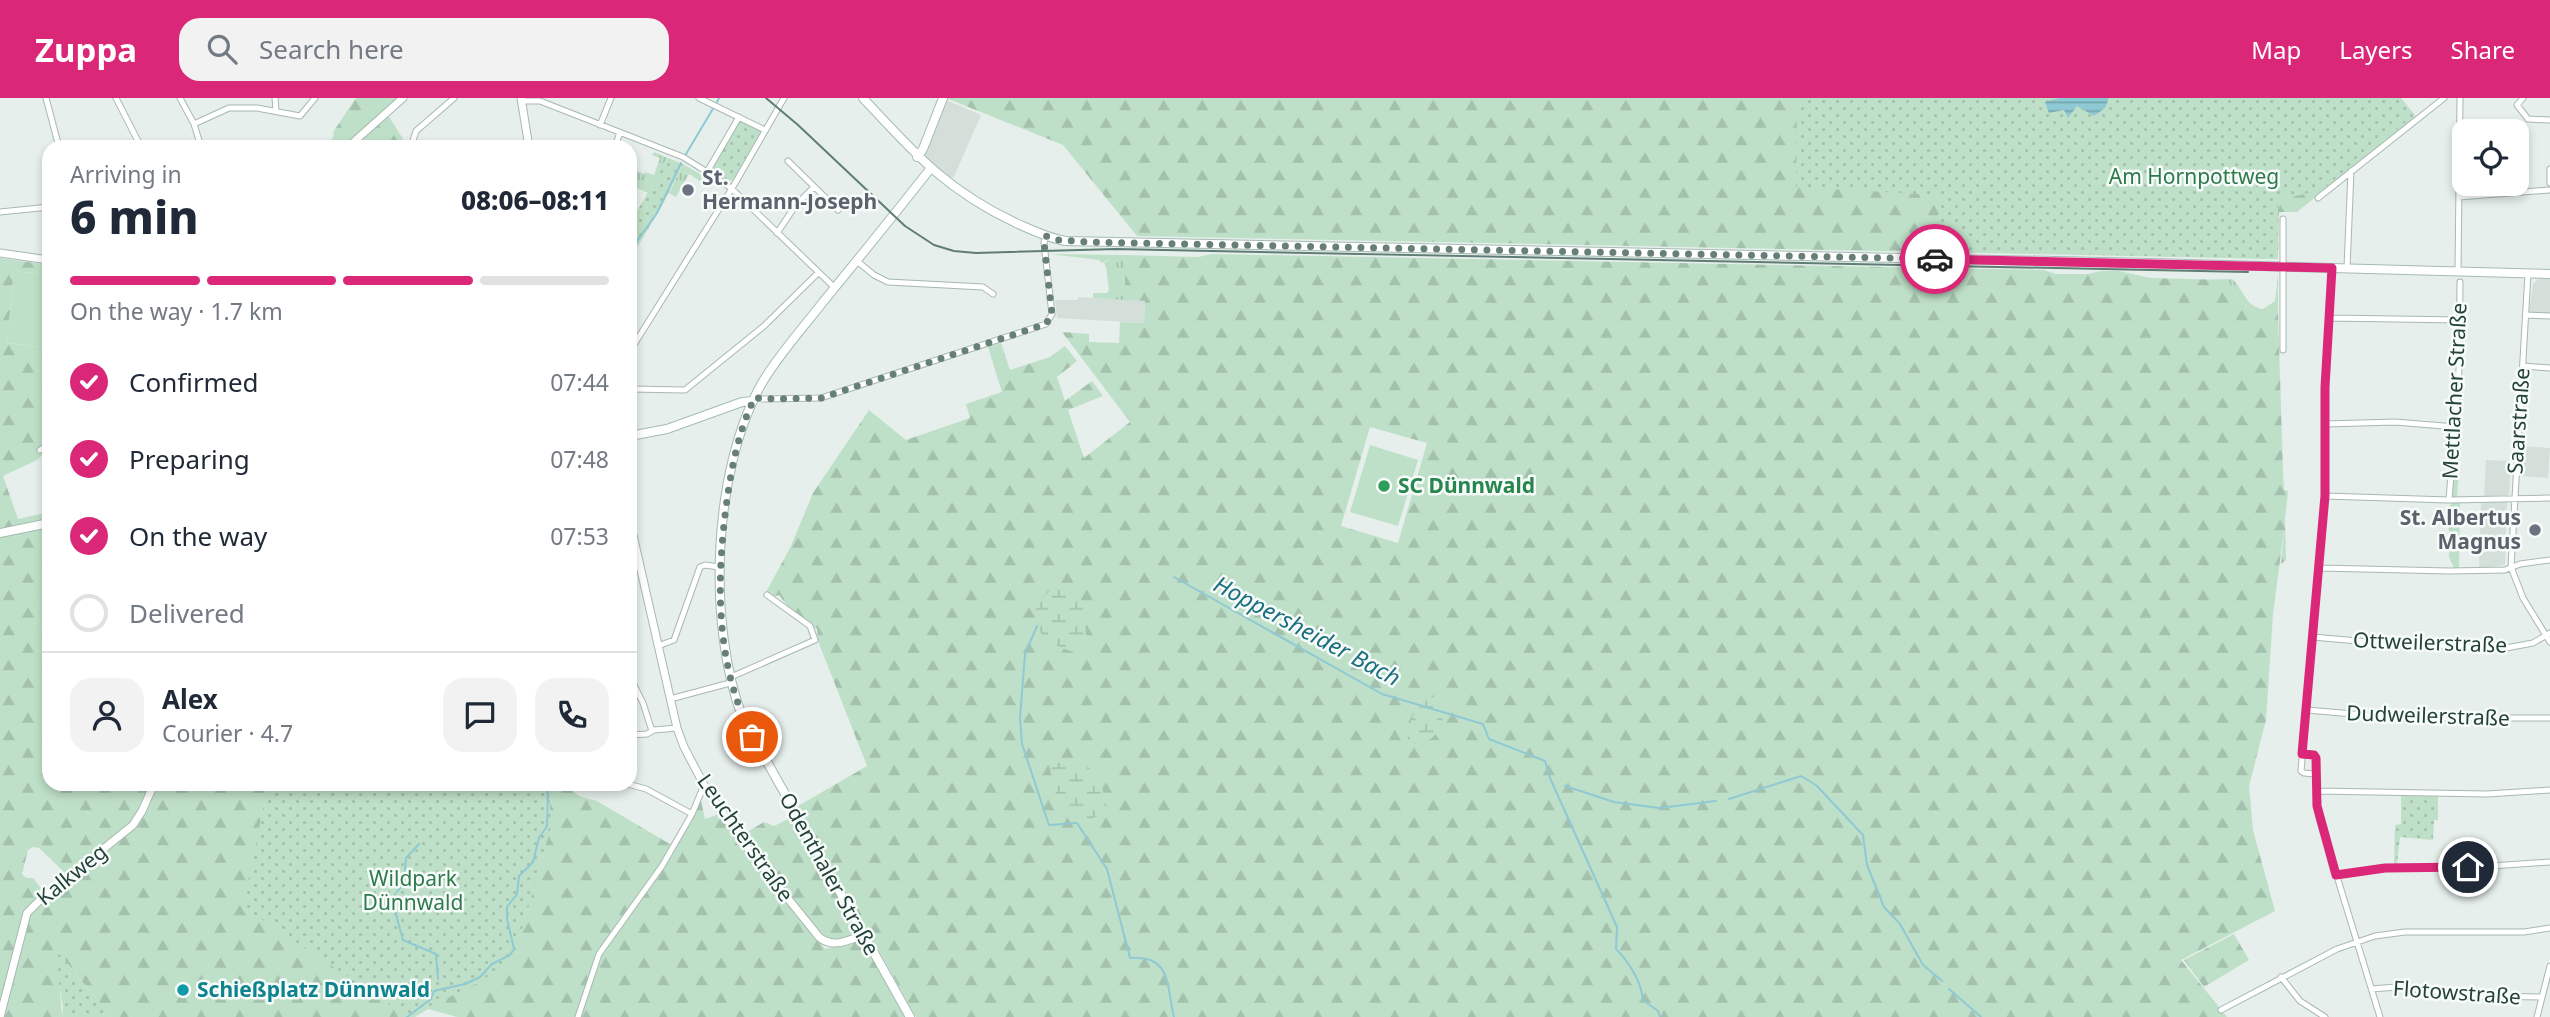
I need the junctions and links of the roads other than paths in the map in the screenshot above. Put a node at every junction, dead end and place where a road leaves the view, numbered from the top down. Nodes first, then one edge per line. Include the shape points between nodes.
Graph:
1 (46, 98) edge
2 (116, 98) edge
3 (180, 98) edge
4 (275, 98) edge
5 (315, 98) edge
6 (402, 98) edge
7 (454, 98) edge
8 (611, 98) edge
9 (699, 98) edge
10 (783, 98) edge
11 (863, 98) edge
12 (943, 98) edge
13 (2444, 98) edge
14 (2459, 98) edge
15 (2523, 98) edge
16 (521, 99) edge
17 (276, 110) junction
18 (739, 117) junction
19 (2550, 120) edge
20 (194, 124) junction
21 (600, 125) junction
22 (765, 130) junction
23 (620, 132) junction
24 (57, 140) edge
25 (137, 140) edge
26 (199, 140) edge
27 (356, 140) edge
28 (413, 140) edge
29 (528, 140) edge
30 (617, 140) edge
31 (917, 157) junction
32 (788, 161) dead end
33 (930, 169) junction
34 (2550, 169) edge
35 (2351, 171) junction
36 (707, 172) junction
37 (2550, 183) edge
38 (814, 187) junction
39 (731, 188) junction
40 (2549, 190) edge
41 (2459, 197) junction
42 (2318, 198) dead end
43 (42, 209) edge
44 (838, 210) dead end
45 (0, 212) edge
46 (2283, 219) dead end
47 (777, 233) junction
48 (1046, 236) junction
49 (0, 253) edge
50 (42, 259) edge
51 (857, 261) junction
52 (2282, 266) junction
53 (2332, 268) junction
54 (2347, 268) junction
55 (2458, 271) junction
56 (818, 273) junction
57 (2528, 273) junction
58 (2550, 274) edge
59 (2460, 282) dead end
60 (835, 288) junction
61 (993, 294) dead end
62 (2526, 315) junction
63 (2550, 316) edge
64 (2330, 318) junction
65 (2460, 320) junction
66 (637, 340) edge
67 (2283, 350) dead end
68 (2523, 366) junction
69 (2550, 368) edge
70 (637, 389) edge
71 (754, 399) junction
72 (2325, 424) junction
73 (2456, 427) junction
74 (637, 435) edge
75 (2325, 496) junction
76 (2550, 498) edge
77 (2514, 499) junction
78 (2449, 500) junction
79 (42, 524) edge
80 (0, 533) edge
81 (637, 553) edge
82 (2550, 560) edge
83 (719, 567) junction
84 (2511, 567) junction
85 (2319, 568) junction
86 (766, 594) dead end
87 (2548, 635) edge
88 (2313, 637) junction
89 (2550, 642) edge
90 (658, 646) junction
91 (730, 680) junction
92 (637, 691) edge
93 (670, 699) junction
94 (2306, 710) junction
95 (2550, 718) edge
96 (677, 728) junction
97 (653, 730) junction
98 (637, 735) edge
99 (2302, 754) junction
100 (2316, 778) junction
101 (704, 785) junction
102 (637, 786) edge
103 (2550, 790) edge
104 (150, 791) edge
105 (2317, 791) junction
106 (692, 814) junction
107 (2550, 862) edge
108 (2336, 875) junction
109 (2550, 928) edge
110 (864, 935) junction
111 (2357, 943) junction
112 (2550, 966) edge
113 (2281, 977) junction
114 (2372, 989) junction
115 (2542, 998) junction
116 (2221, 1010) dead end
117 (0, 1017) edge
118 (578, 1017) edge
119 (910, 1017) edge
120 (2325, 1017) edge
121 (2380, 1017) edge
122 (2537, 1017) edge

1 - 24 street
2 - 25 street
3 - 20 street
4 - 17 street
5 - 17 street via 300,116
6 - 27 street
7 - 28 street via 416,131
8 - 21 street
9 - 18 street
10 - 22 street
11 - 31 main road
12 - 31 main road
13 - 35 street
14 - 41 street
15 - 19 street via 2517,105 2528,119
16 - 21 street via 540,101
16 - 29 street
17 - 20 street via 229,108
18 - 22 street
18 - 36 street
20 - 26 street
21 - 23 street
22 - 39 street
23 - 30 street
23 - 36 street
31 - 33 main road
32 - 38 street
33 - 48 main road via 972,200
33 - 51 main road, Odenthaler Straße
34 - 37 street
35 - 42 street
35 - 54 street
36 - 39 street
38 - 44 street
38 - 47 street
39 - 47 street
39 - 66 street
40 - 41 street
41 - 55 street
43 - 45 street
46 - 52 street
47 - 56 street
48 - 52 main road via 1089,242
48 - 71 street via 1050,320 821,398
49 - 50 street
51 - 60 main road, Odenthaler Straße
51 - 61 street via 888,282 983,287
52 - 53 main road
52 - 67 street
53 - 54 main road
53 - 64 street
54 - 55 main road
55 - 57 main road
56 - 60 street
56 - 70 street via 764,326 682,391
57 - 58 main road
57 - 62 street, Saarstraße
59 - 65 street, Mettlacher Straße
60 - 71 main road, Odenthaler Straße via 773,365
62 - 63 street
62 - 68 street, Saarstraße
64 - 65 street
64 - 72 street
65 - 73 street, Mettlacher Straße
68 - 69 street
68 - 77 street, Saarstraße
71 - 74 main road
71 - 83 main road, Odenthaler Straße via 733,464
72 - 73 street via 2395,422
72 - 75 street
73 - 78 street, Mettlacher Straße
75 - 78 street
75 - 85 street
76 - 77 street
77 - 78 street
77 - 84 street, Saarstraße
79 - 80 main road
81 - 90 street, Leuchterstraße
82 - 84 street
83 - 90 street via 699,567 674,640
83 - 91 main road, Odenthaler Straße
84 - 85 street via 2449,571
84 - 87 street, Saarstraße via 2523,598
85 - 88 street
86 - 91 street via 810,626 815,640
87 - 88 street, Ottweilerstraße via 2506,648
87 - 89 street, Saarstraße
88 - 94 street
90 - 93 street, Leuchterstraße
91 - 93 street
91 - 110 main road, Odenthaler Straße via 752,737
92 - 97 street
93 - 96 street, Leuchterstraße
94 - 95 street, Dudweilerstraße via 2399,718
94 - 99 street
96 - 97 street
96 - 101 street, Leuchterstraße
97 - 98 street
99 - 100 street via 2301,771
99 - 100 street via 2316,758
100 - 105 street
101 - 106 street
101 - 110 street, Leuchterstraße via 740,839 818,937 834,944
102 - 106 street
103 - 105 street via 2487,794
104 - 117 street, Kalkweg via 130,828 27,914
105 - 108 street via 2320,821
106 - 118 street via 662,866 599,954
107 - 108 street via 2385,868
108 - 111 street
109 - 111 street via 2405,932
110 - 119 main road, Odenthaler Straße
111 - 113 street
111 - 114 street
112 - 115 street
113 - 116 street
113 - 120 street via 2300,1001
114 - 115 street, Flotowstraße
114 - 121 street
115 - 122 street

